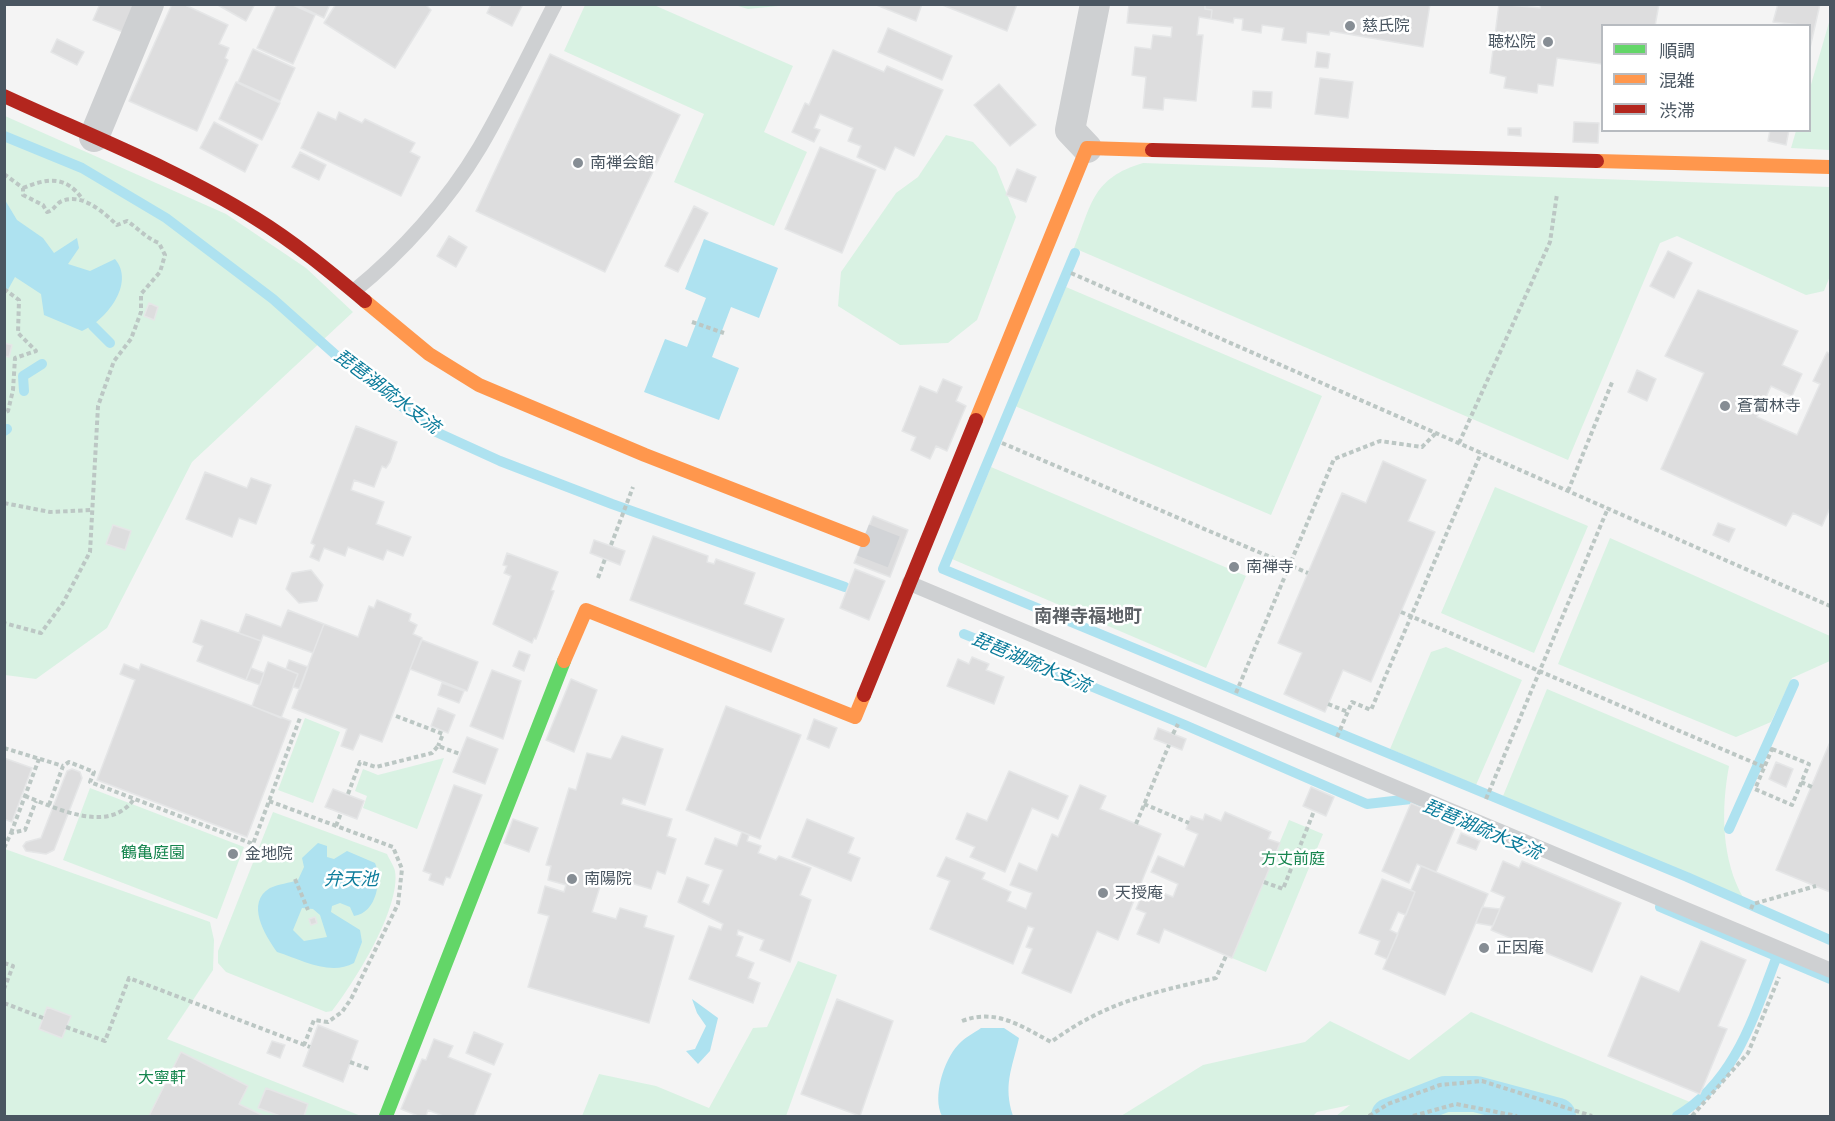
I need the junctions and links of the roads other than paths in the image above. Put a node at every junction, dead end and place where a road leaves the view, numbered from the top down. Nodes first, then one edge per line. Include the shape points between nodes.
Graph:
1 (149, 4) edge
2 (555, 4) edge
3 (1095, 4) edge
4 (4, 96) edge
5 (94, 137) junction
6 (1087, 148) junction
7 (1830, 167) edge
8 (354, 291) junction
9 (863, 540) tunnel mouth
10 (909, 583) junction
11 (1830, 970) edge
12 (386, 1116) edge

1 - 5 street
2 - 8 lane via 480,148 388,264
3 - 6 street via 1070,130
4 - 5 street
5 - 8 street via 200,187 254,218
6 - 7 street
6 - 10 street via 913,560
8 - 9 street via 429,354 479,385
10 - 11 lane
10 - 12 street via 855,717 586,610

